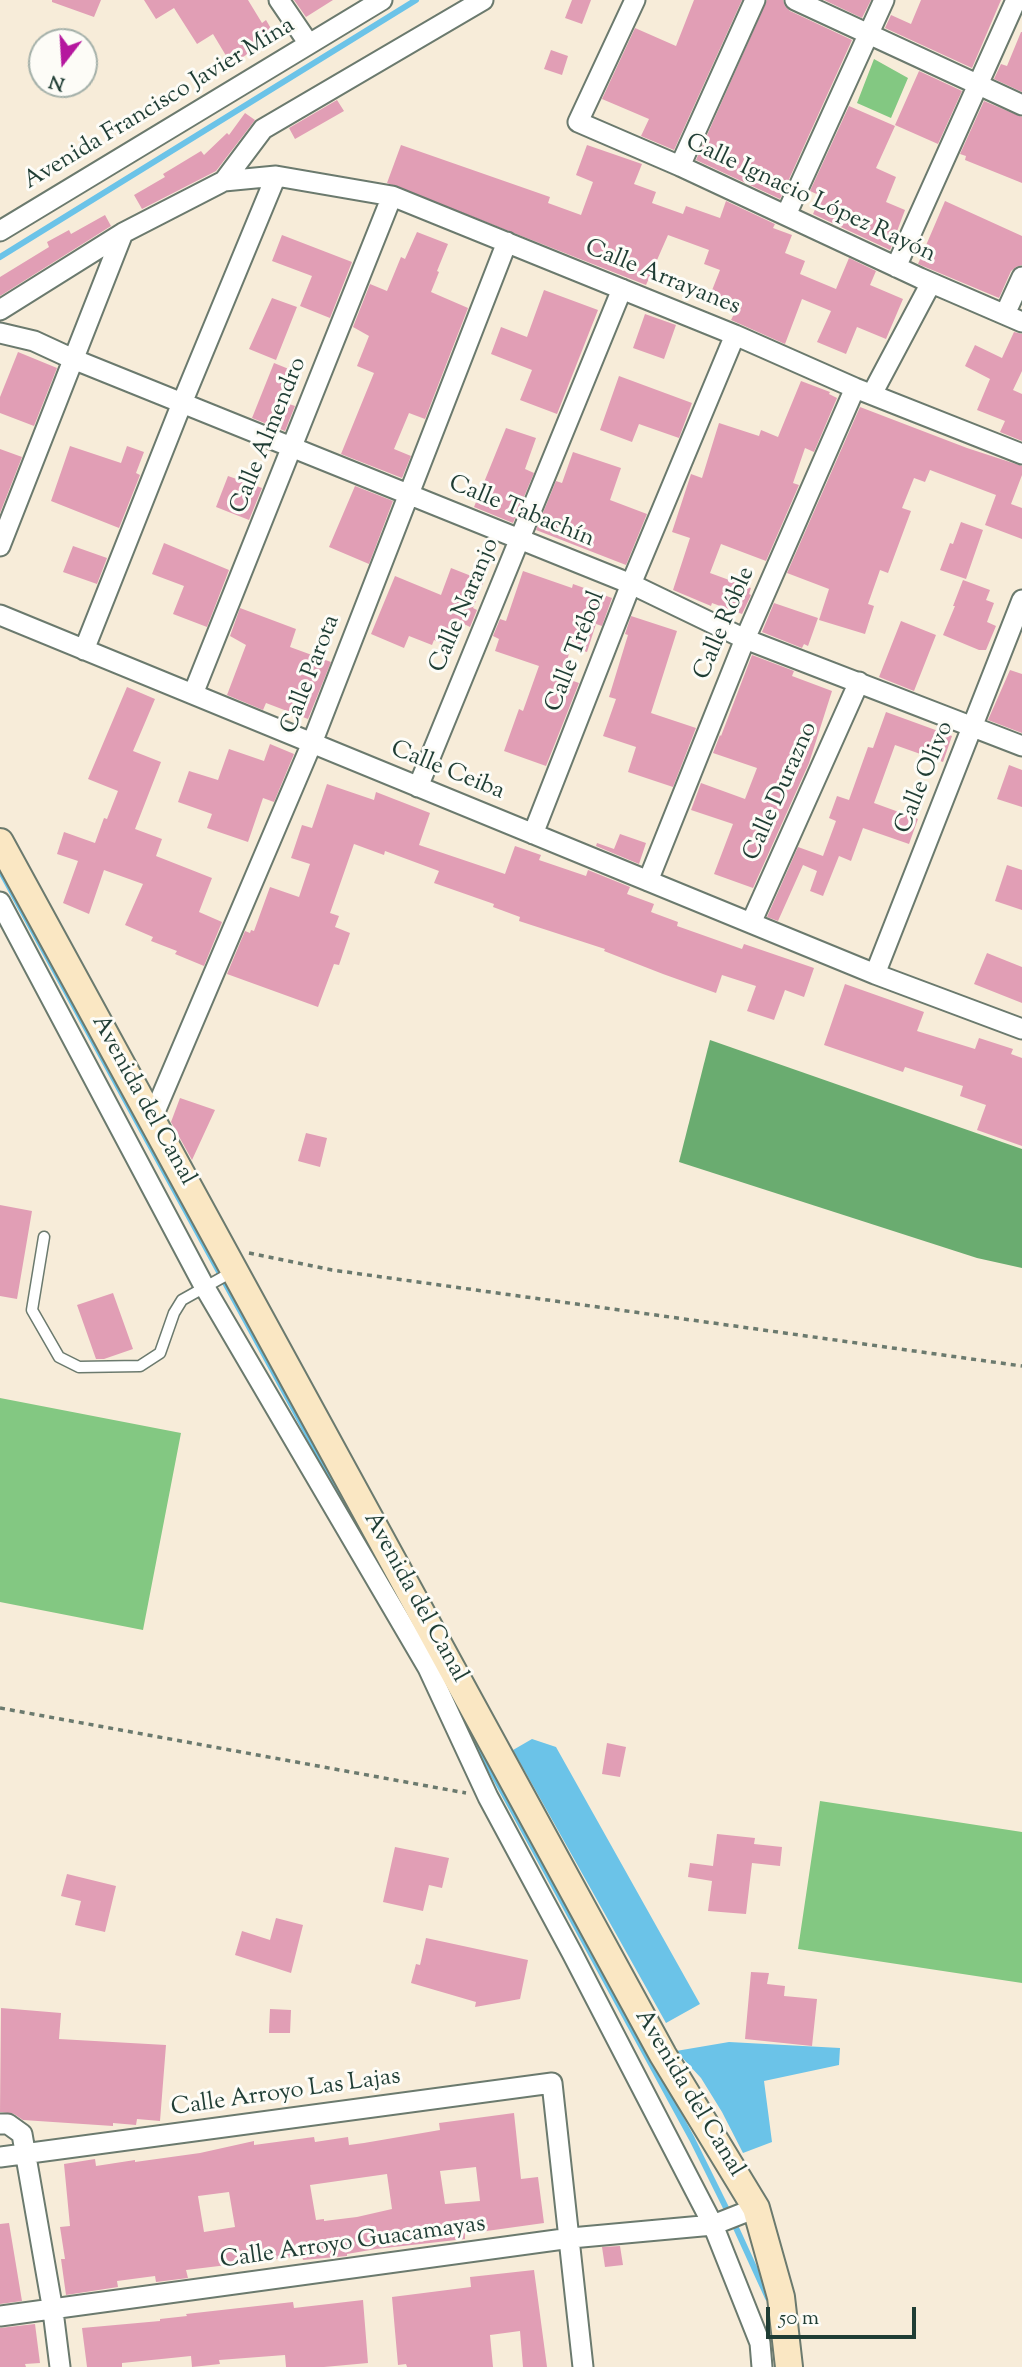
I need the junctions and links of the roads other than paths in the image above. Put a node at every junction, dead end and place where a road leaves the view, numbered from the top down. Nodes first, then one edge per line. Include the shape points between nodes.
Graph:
1 (279, 0) edge
2 (382, 0) edge
3 (483, 0) edge
4 (635, 0) edge
5 (755, 0) edge
6 (796, 0) edge
7 (884, 0) edge
8 (1016, 0) edge
9 (868, 35) junction
10 (309, 44) junction
11 (978, 85) junction
12 (1022, 105) edge
13 (680, 166) junction
14 (276, 176) junction
15 (224, 181) junction
16 (392, 196) junction
17 (786, 215) junction
18 (0, 231) edge
19 (123, 233) junction
20 (507, 242) junction
21 (896, 267) junction
22 (1022, 277) edge
23 (931, 283) junction
24 (622, 289) junction
25 (0, 310) edge
26 (1014, 318) edge
27 (0, 333) edge
28 (735, 335) junction
29 (73, 359) junction
30 (863, 391) junction
31 (182, 402) junction
32 (292, 447) junction
33 (1022, 454) edge
34 (409, 494) junction
35 (521, 540) junction
36 (0, 546) edge
37 (631, 584) junction
38 (1022, 600) edge
39 (0, 615) edge
40 (746, 639) junction
41 (84, 650) junction
42 (859, 682) junction
43 (193, 694) junction
44 (973, 726) junction
45 (312, 743) junction
46 (1022, 746) edge
47 (418, 787) junction
48 (533, 834) junction
49 (0, 842) edge
50 (648, 881) junction
51 (0, 902) edge
52 (751, 923) junction
53 (875, 974) junction
54 (1022, 1029) edge
55 (151, 1121) junction
56 (44, 1237) dead end
57 (223, 1271) junction
58 (0, 2124) edge
59 (26, 2154) junction
60 (0, 2157) edge
61 (735, 2217) junction
62 (571, 2238) junction
63 (53, 2311) junction
64 (0, 2316) edge
65 (60, 2367) edge
66 (583, 2367) edge
67 (762, 2367) edge
68 (789, 2367) edge

1 - 10 street
2 - 10 street, Avenida Francisco Javier Mina
3 - 15 street via 263,129
4 - 13 street, Calle Ignacio López Rayón via 578,122
5 - 13 street
6 - 9 street
7 - 9 street
8 - 11 street
9 - 11 street
9 - 17 street
10 - 18 street, Avenida Francisco Javier Mina
11 - 12 street
11 - 21 street
13 - 17 street, Calle Ignacio López Rayón
14 - 15 street, Calle Arrayanes
14 - 16 street, Calle Arrayanes
14 - 31 street
15 - 19 street
16 - 20 street, Calle Arrayanes
16 - 32 street, Calle Almendro
17 - 21 street, Calle Ignacio López Rayón
19 - 25 street
19 - 29 street
20 - 24 street, Calle Arrayanes
20 - 34 street, Calle Parota
21 - 23 street, Calle Ignacio López Rayón
22 - 26 street
23 - 26 street, Calle Ignacio López Rayón
23 - 30 street, Calle Róble
24 - 28 street, Calle Arrayanes
24 - 35 street, Calle Naranjo
27 - 29 street, Calle Tabachín via 34,341
28 - 30 street, Calle Arrayanes
28 - 37 street, Calle Trébol
29 - 31 street, Calle Tabachín
29 - 36 street
30 - 33 street, Calle Arrayanes
30 - 40 street, Calle Róble
31 - 32 street, Calle Tabachín
31 - 41 street
32 - 34 street, Calle Tabachín
32 - 43 street, Calle Almendro
34 - 35 street, Calle Tabachín
34 - 45 street, Calle Parota
35 - 37 street, Calle Tabachín
35 - 47 street, Calle Naranjo
37 - 40 street, Calle Tabachín
37 - 48 street, Calle Trébol
38 - 44 street, Calle Olivo
39 - 41 street, Calle Ceiba
40 - 42 street, Calle Tabachín
40 - 50 street, Calle Róble
41 - 43 street, Calle Ceiba
42 - 44 street, Calle Tabachín
42 - 52 street, Calle Durazno
43 - 45 street, Calle Ceiba
44 - 46 street, Calle Tabachín
44 - 53 street, Calle Olivo
45 - 47 street, Calle Ceiba
45 - 55 street, Calle Parota
47 - 48 street, Calle Ceiba
48 - 50 street, Calle Ceiba
49 - 55 street, Avenida del Canal
50 - 52 street, Calle Ceiba
51 - 57 street
52 - 53 street, Calle Ceiba
53 - 54 street, Calle Ceiba
55 - 57 street, Avenida del Canal
56 - 57 lane via 32,1310 59,1357 79,1367 140,1366 160,1353 182,1300
57 - 61 street, Avenida del Canal via 663,2055
57 - 61 street via 428,1668 488,1797 572,1953
58 - 59 street via 22,2134
59 - 60 street, Calle Arroyo Las Lajas
59 - 62 street, Calle Arroyo Las Lajas via 552,2083
59 - 63 street
61 - 62 street, Calle Arroyo Guacamayas
61 - 67 street
61 - 68 street, Avenida del Canal via 782,2297
62 - 63 street, Calle Arroyo Guacamayas
62 - 66 street
63 - 64 street, Calle Arroyo Guacamayas
63 - 65 street

